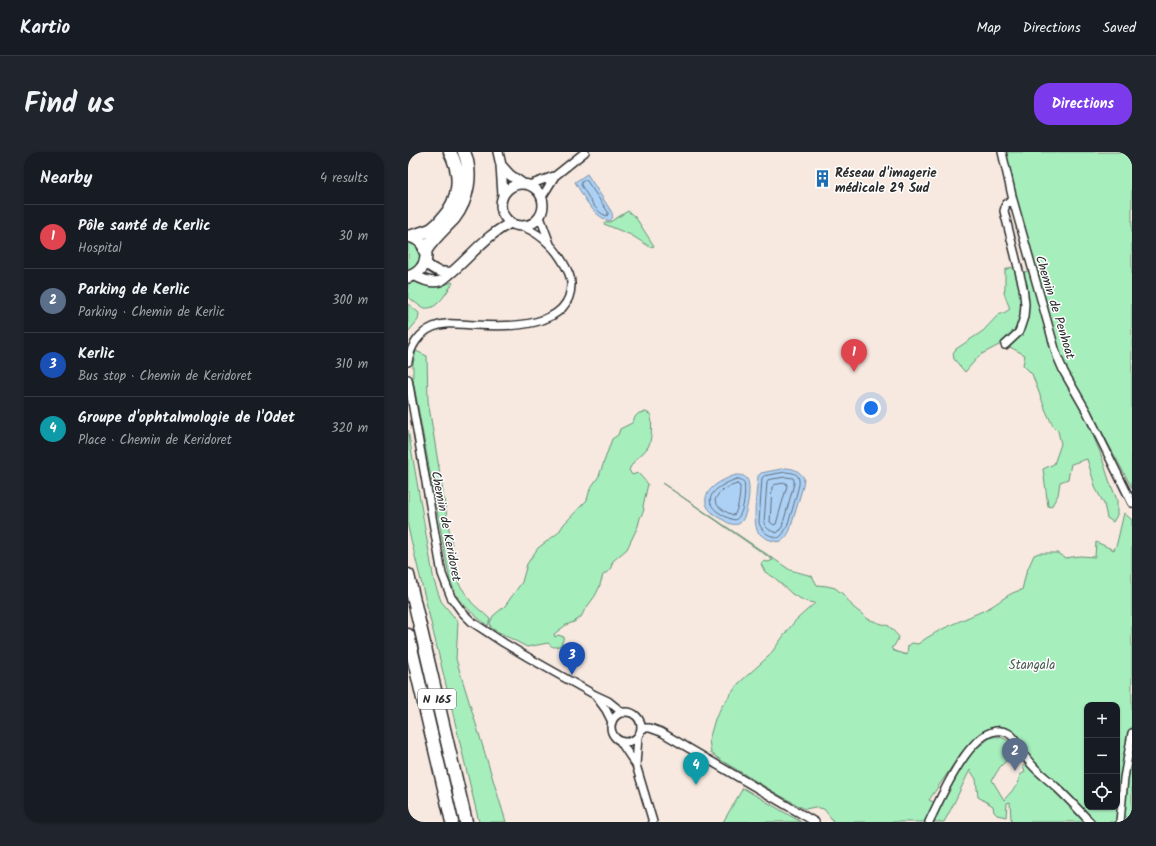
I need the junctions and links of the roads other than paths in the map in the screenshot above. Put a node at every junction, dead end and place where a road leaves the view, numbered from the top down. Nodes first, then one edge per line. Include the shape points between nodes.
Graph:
1 (450, 152) edge
2 (464, 152) edge
3 (498, 152) edge
4 (585, 152) edge
5 (1002, 152) edge
6 (501, 165) junction
7 (555, 176) junction
8 (526, 184) junction
9 (503, 195) junction
10 (542, 197) junction
11 (1013, 200) junction
12 (501, 210) junction
13 (540, 217) junction
14 (510, 223) junction
15 (524, 227) junction
16 (495, 232) junction
17 (410, 236) edge
18 (550, 244) junction
19 (425, 257) junction
20 (451, 272) junction
21 (411, 276) edge
22 (1005, 345) dead end
23 (408, 362) edge
24 (408, 379) edge
25 (1132, 503) edge
26 (408, 575) edge
27 (408, 635) edge
28 (408, 651) edge
29 (595, 695) junction
30 (422, 696) junction
31 (623, 713) junction
32 (612, 722) junction
33 (641, 728) junction
34 (1132, 733) edge
35 (638, 736) junction
36 (620, 741) junction
37 (636, 765) junction
38 (452, 822) edge
39 (466, 822) edge
40 (653, 822) edge
41 (816, 822) edge
42 (929, 822) edge
43 (1090, 822) edge
44 (1120, 822) edge

1 - 17 highway via 458,188 454,203 433,228
2 - 19 highway via 469,176 463,202 458,213 435,238
3 - 6 street
4 - 7 street
5 - 11 street, Chemin de Penhoat
6 - 8 street via 510,175
6 - 9 street
7 - 8 street
7 - 10 street
8 - 9 street via 517,184
8 - 10 street
9 - 12 street
10 - 13 street via 543,210
11 - 22 street via 1006,204 1004,210 1023,287 1025,311 1018,332
11 - 25 street, Chemin de Penhoat via 1057,356
12 - 14 street
12 - 16 street
13 - 15 street
13 - 18 street
14 - 15 street
14 - 16 street
15 - 18 street
16 - 20 street
17 - 19 main road via 421,242
18 - 23 street via 564,264 571,280 571,291 560,311 537,322 483,326 441,324 421,335 413,345
19 - 20 street via 429,266 438,272
19 - 21 main road via 419,272
20 - 21 street via 443,280 436,282
24 - 29 street, Chemin de Keridoret via 442,574 451,597 472,622
26 - 39 highway, N 165
27 - 30 highway, N 165
28 - 30 highway
29 - 31 street, Chemin de Keridoret
29 - 32 street, Chemin de Keridoret
30 - 38 highway, N 165
31 - 32 street
31 - 33 street via 636,716
32 - 36 street via 614,736
33 - 35 street
33 - 41 street via 661,732
34 - 44 street
35 - 36 street via 630,742
35 - 37 street
36 - 37 street
37 - 40 street
42 - 43 street via 964,756 985,735 1000,730 1011,734 1033,766

